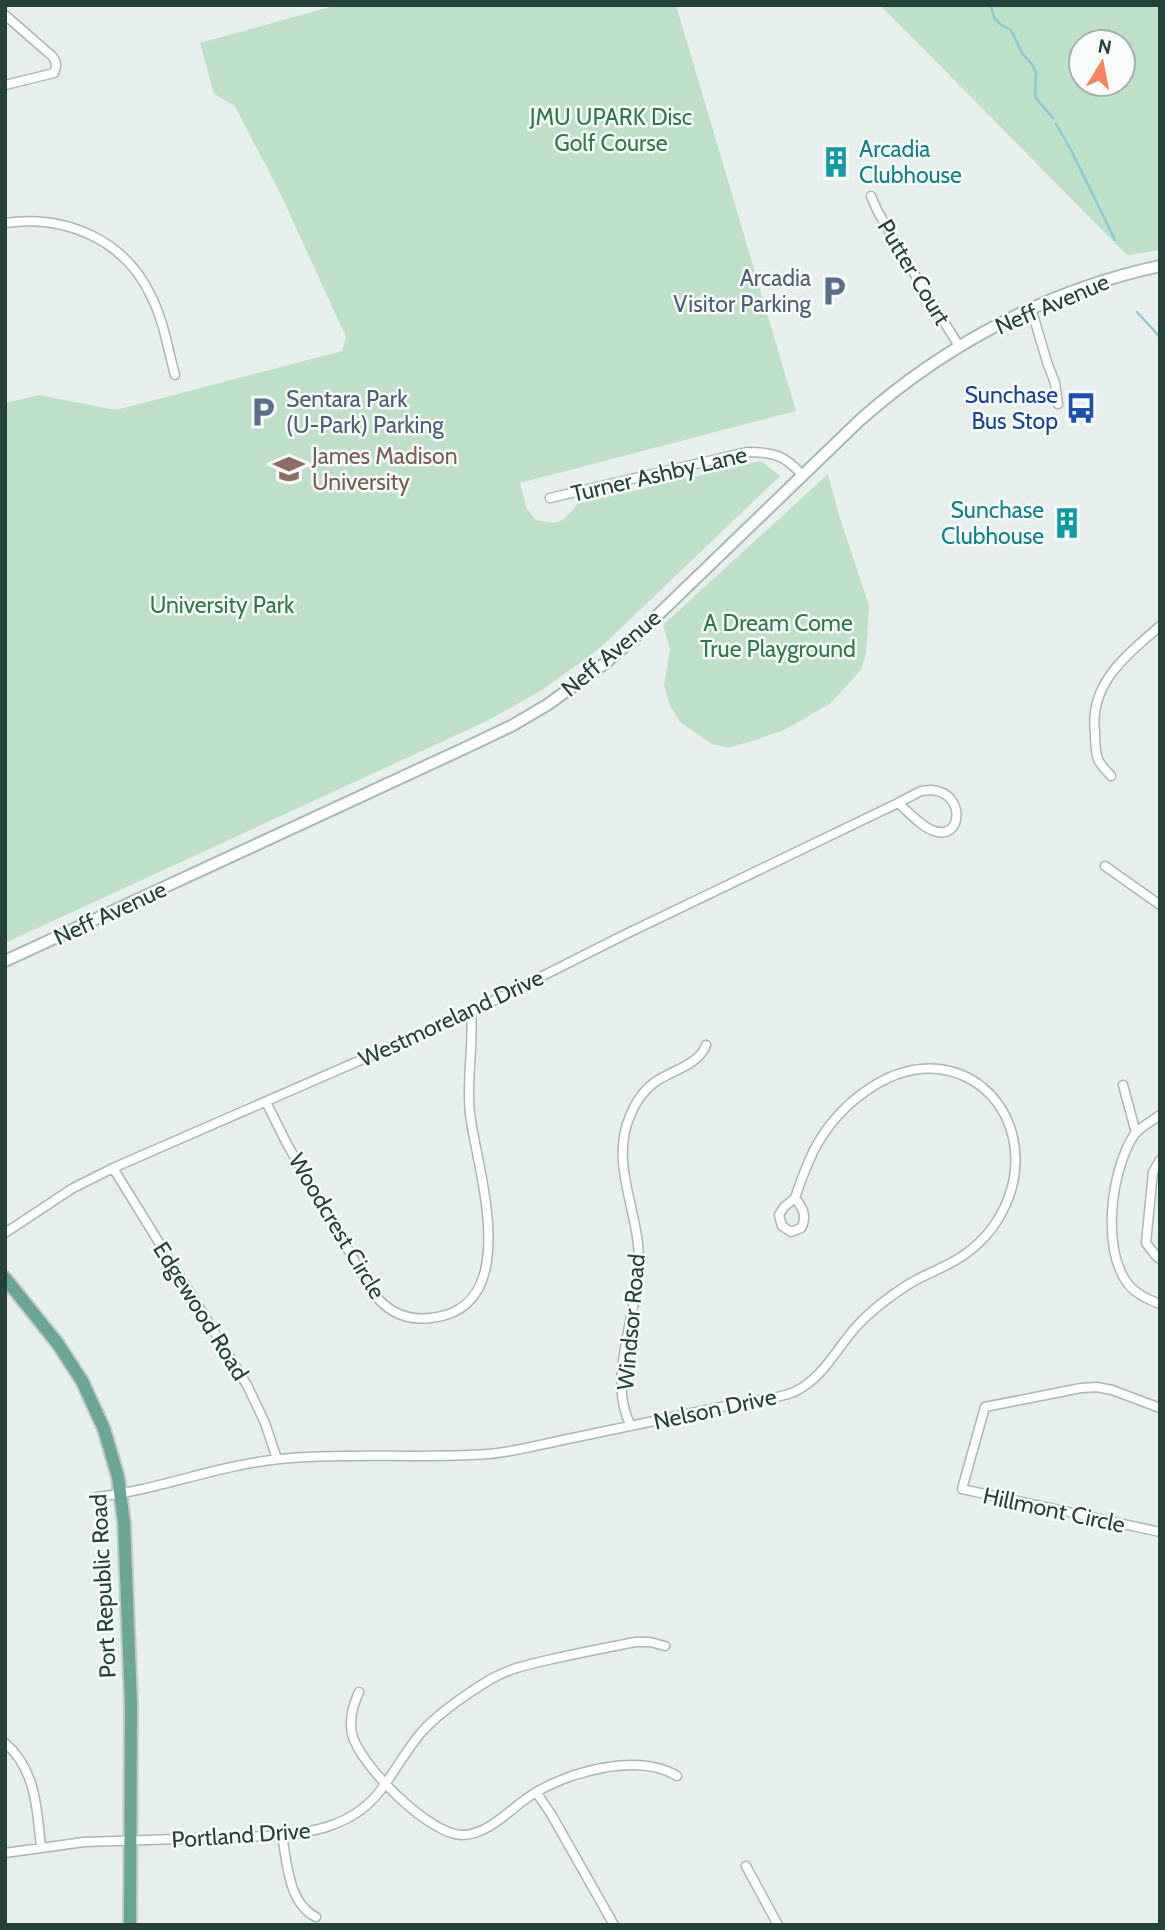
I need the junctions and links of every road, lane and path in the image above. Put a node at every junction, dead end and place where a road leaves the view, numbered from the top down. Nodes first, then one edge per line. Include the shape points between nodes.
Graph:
1 (5, 15) edge
2 (7, 83) edge
3 (871, 196) dead end
4 (5, 223) edge
5 (1160, 265) edge
6 (1031, 308) junction
7 (959, 346) junction
8 (175, 375) dead end
9 (1058, 404) dead end
10 (802, 475) junction
11 (550, 498) dead end
12 (1160, 626) edge
13 (1111, 776) dead end
14 (898, 803) junction
15 (1105, 866) dead end
16 (1158, 902) edge
17 (5, 961) edge
18 (471, 1012) junction
19 (706, 1045) dead end
20 (1124, 1085) dead end
21 (266, 1102) junction
22 (1160, 1115) edge
23 (1136, 1133) junction
24 (1160, 1160) edge
25 (113, 1168) junction
26 (795, 1198) dead end
27 (5, 1233) edge
28 (1160, 1259) edge
29 (5, 1278) edge
30 (1160, 1304) edge
31 (1160, 1408) edge
32 (631, 1426) junction
33 (277, 1459) junction
34 (121, 1494) junction
35 (97, 1497) dead end
36 (1160, 1532) edge
37 (665, 1646) dead end
38 (359, 1692) dead end
39 (5, 1743) edge
40 (677, 1776) dead end
41 (385, 1785) junction
42 (536, 1792) junction
43 (282, 1835) junction
44 (129, 1842) junction
45 (41, 1847) junction
46 (5, 1853) edge
47 (747, 1866) dead end
48 (316, 1917) dead end
49 (130, 1925) edge
50 (614, 1925) edge
51 (778, 1925) edge

1 - 2 street via 56,61 54,73
3 - 7 street, Putter Court
4 - 8 street via 37,220 69,226 96,236 120,254 151,295
5 - 6 main road, Neff Avenue
6 - 7 main road, Neff Avenue
6 - 9 street
7 - 10 main road, Neff Avenue via 890,395
10 - 11 street, Turner Ashby Lane via 790,461 769,452 747,452
10 - 17 main road, Neff Avenue via 634,638 547,705 465,748
12 - 13 street via 1112,670 1096,702 1098,760
14 - 14 street, Westmoreland Drive via 921,792 942,791 953,802 955,824 946,832 933,830
14 - 18 street, Westmoreland Drive
15 - 16 street
18 - 21 street, Westmoreland Drive
18 - 21 street, Woodcrest Circle via 470,1106 487,1205 488,1255 474,1296 453,1312 430,1319 408,1317 376,1296
19 - 32 street, Windsor Road via 699,1058 646,1090 624,1132 622,1160 639,1256 622,1376
20 - 23 street
21 - 25 street, Westmoreland Drive
22 - 23 street
23 - 30 street via 1122,1160 1112,1236 1117,1263 1129,1286
24 - 28 street via 1153,1172 1146,1243
25 - 27 street, Westmoreland Drive
25 - 33 street, Edgewood Road via 242,1376
26 - 32 street, Nelson Drive via 813,1151 833,1123 862,1094 901,1073 936,1069 973,1080 997,1102 1011,1129 1014,1181 993,1227 965,1254 877,1307 816,1378 783,1395
29 - 34 main road, Port Republic Road via 82,1381 106,1434
31 - 36 street, Hillmont Circle via 1097,1387 985,1407 962,1489
32 - 33 street, Nelson Drive via 488,1454
33 - 34 street, Nelson Drive
34 - 35 street, Nelson Drive
34 - 44 main road, Port Republic Road via 131,1704
37 - 41 street, Portland Drive via 636,1642 505,1672 432,1721
38 - 41 street via 351,1713 353,1736
39 - 45 street via 26,1769
40 - 42 street via 655,1767 609,1768 573,1775
41 - 42 street via 435,1826 462,1835 485,1829
41 - 43 street, Portland Drive via 341,1822 313,1832
42 - 50 street
43 - 44 street, Portland Drive
43 - 48 street via 295,1893
44 - 45 street, Portland Drive
44 - 49 main road, Port Republic Road
45 - 46 street, Portland Drive
47 - 51 street

